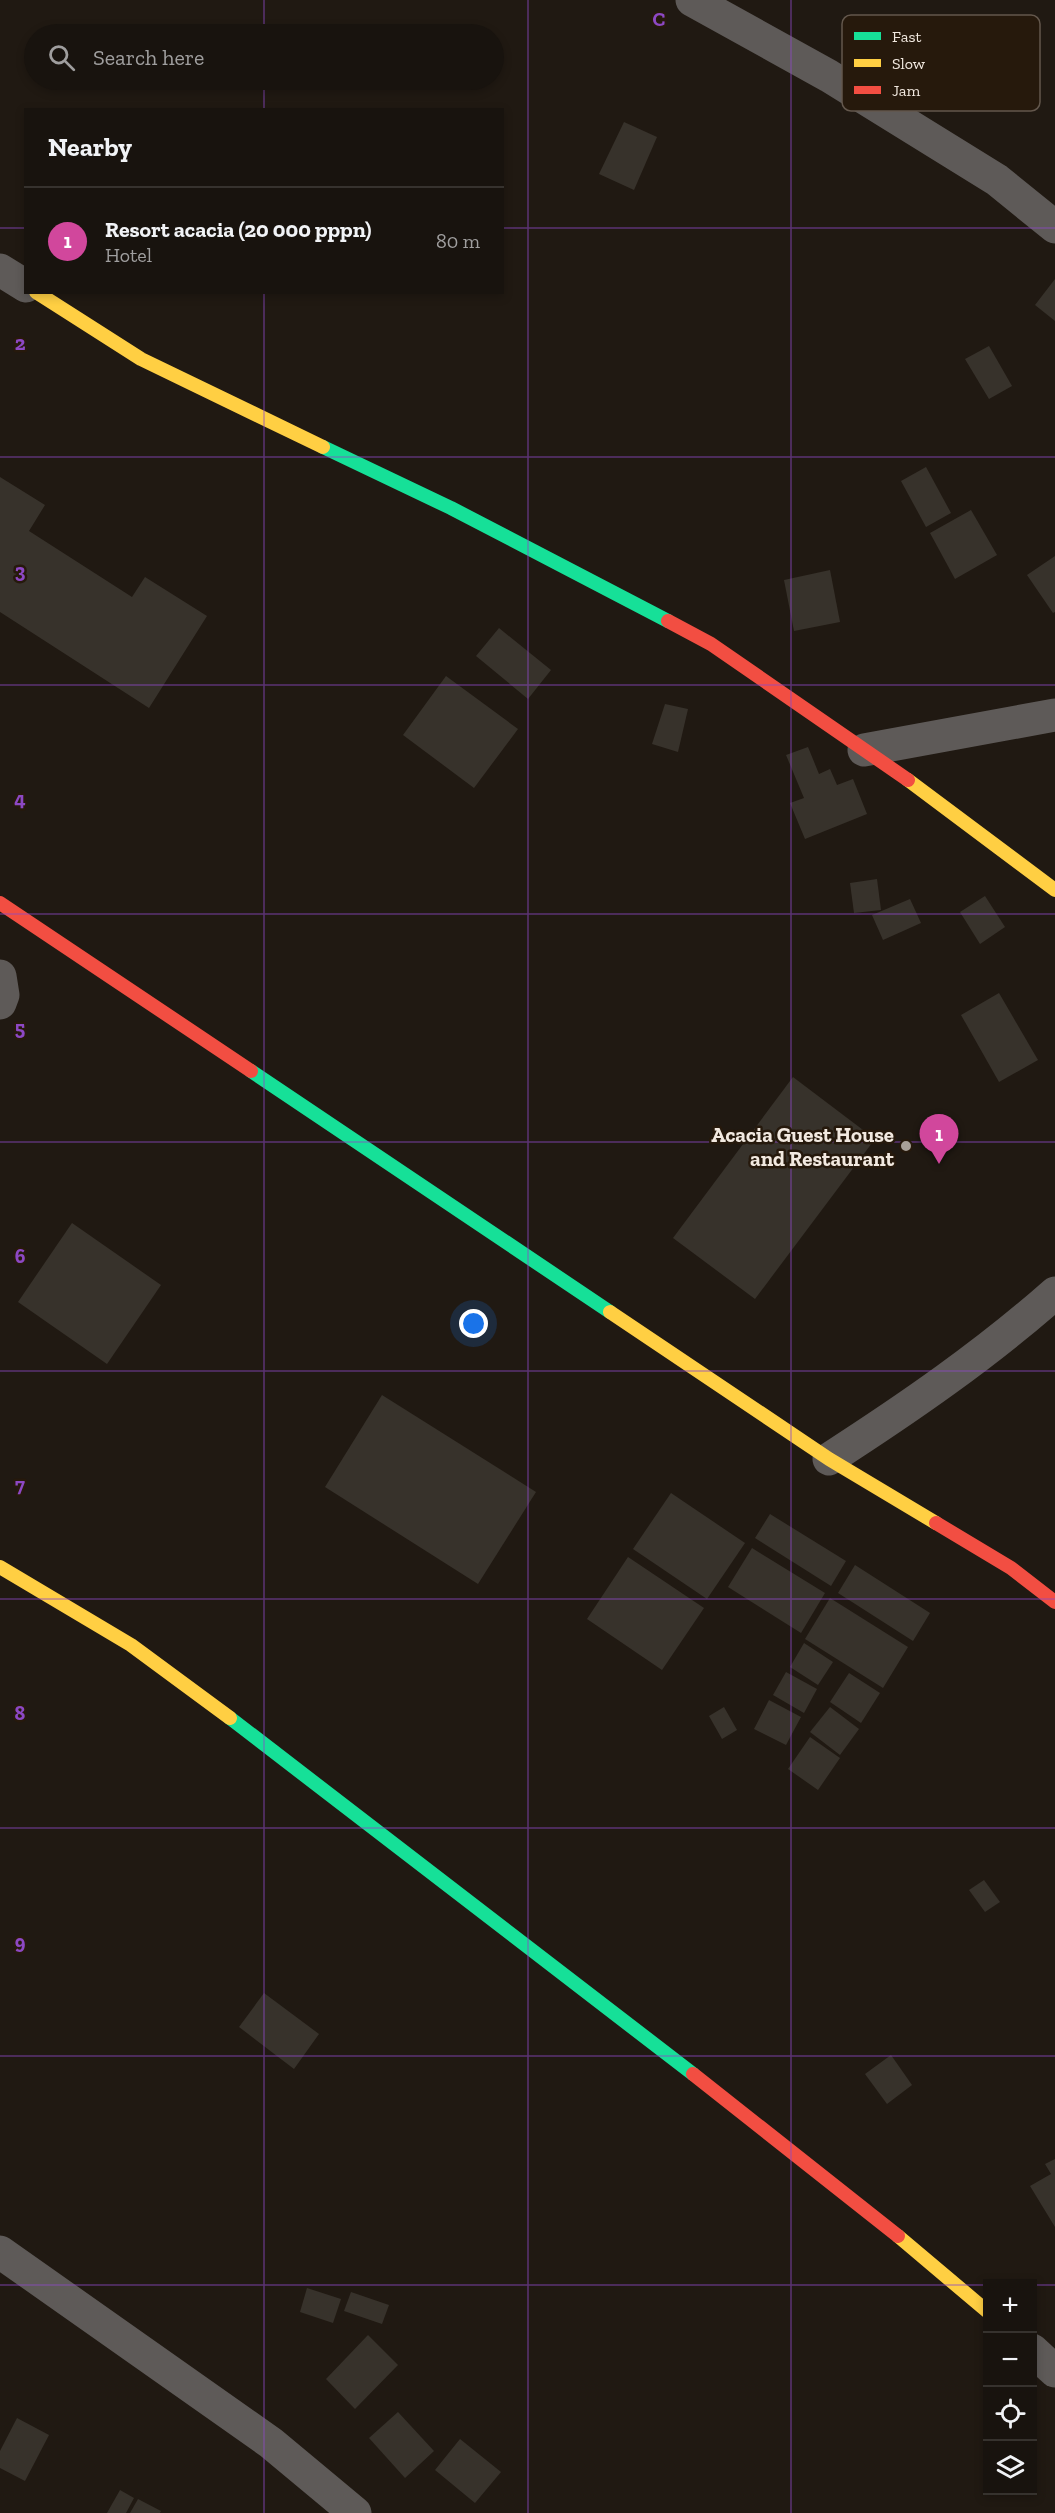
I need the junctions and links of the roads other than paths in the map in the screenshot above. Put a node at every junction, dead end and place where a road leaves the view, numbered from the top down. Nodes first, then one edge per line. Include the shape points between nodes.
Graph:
1 (692, 0) edge
2 (842, 85) edge
3 (885, 111) edge
4 (1055, 227) edge
5 (0, 270) edge
6 (24, 285) edge
7 (39, 294) edge
8 (1055, 715) edge
9 (864, 750) junction
10 (1055, 890) edge
11 (0, 903) edge
12 (0, 976) edge
13 (0, 1003) edge
14 (1055, 1293) edge
15 (829, 1459) junction
16 (0, 1567) edge
17 (1055, 1602) edge
18 (0, 2252) edge
19 (983, 2309) edge
20 (1037, 2355) edge
21 (1055, 2371) edge
22 (355, 2513) edge

1 - 2 street
3 - 4 street via 998,180
5 - 6 street
7 - 9 street via 141,359 451,508 711,644
8 - 9 street
9 - 10 street
11 - 15 street
12 - 13 street
14 - 15 street via 919,1401
15 - 17 street via 1011,1568
16 - 19 street via 131,1645 283,1757 859,2203
18 - 22 street via 271,2444
20 - 21 street

